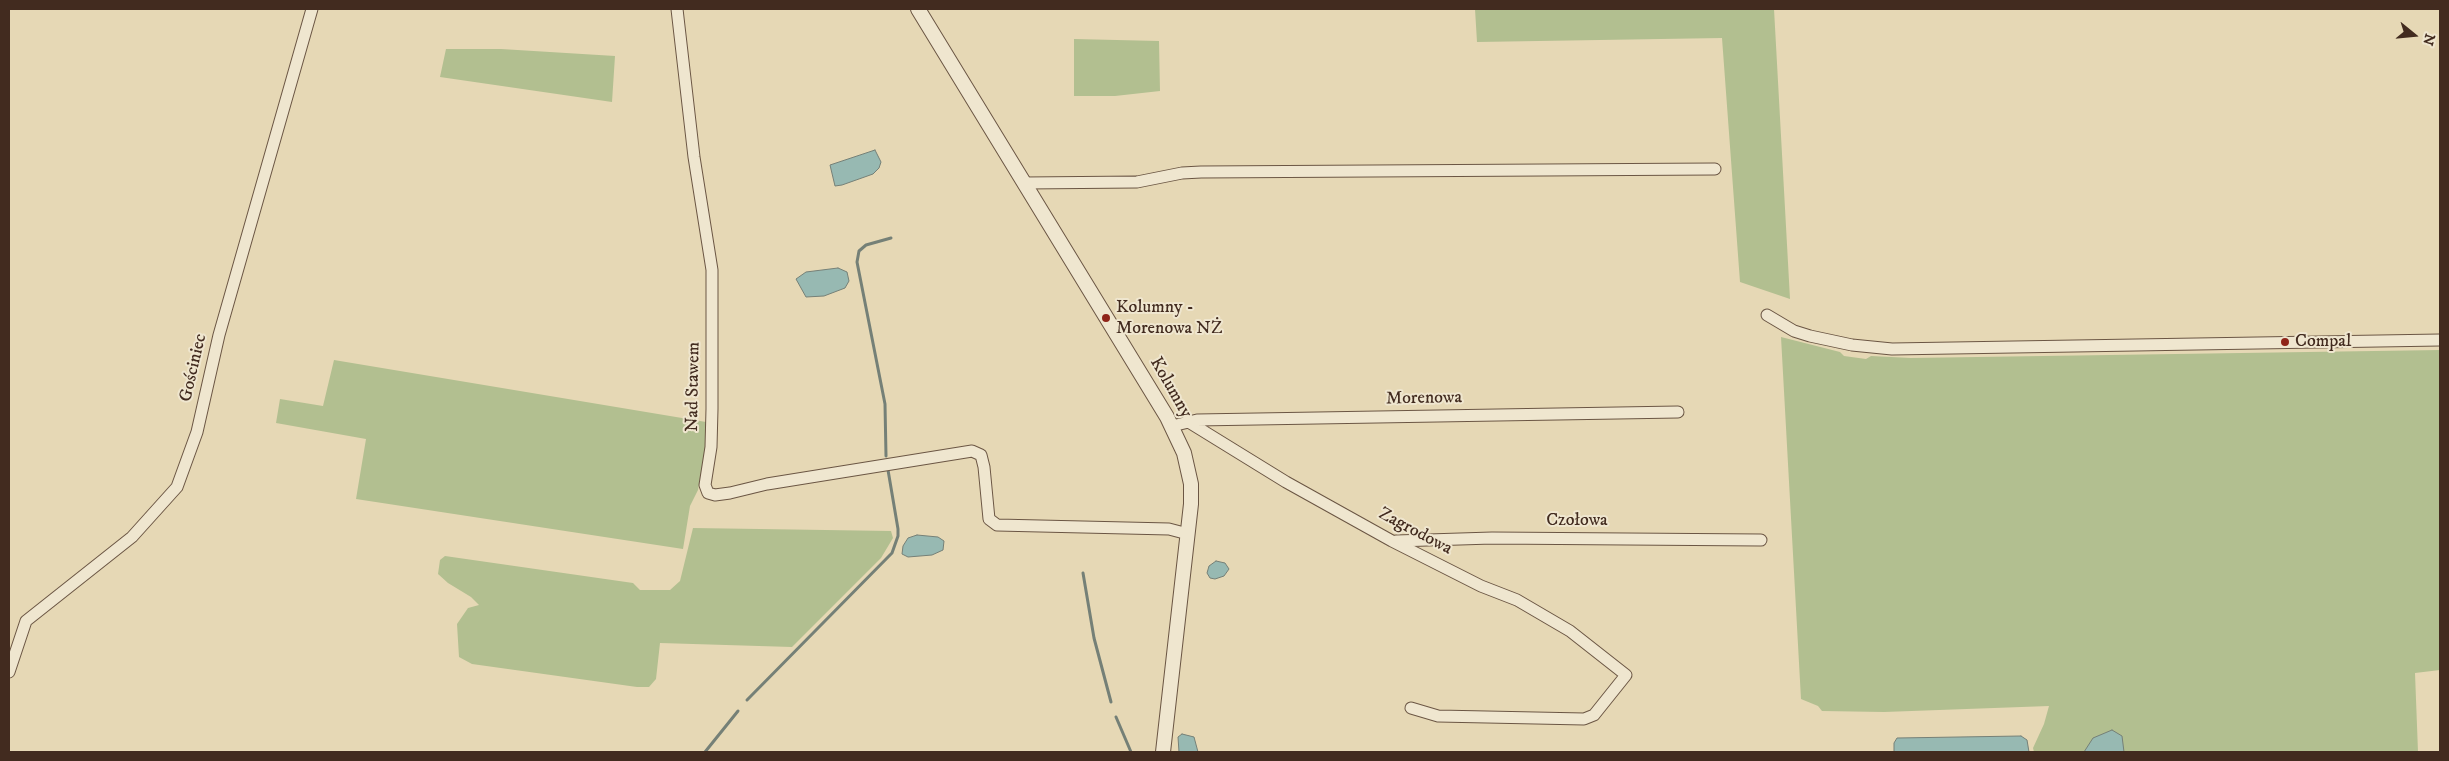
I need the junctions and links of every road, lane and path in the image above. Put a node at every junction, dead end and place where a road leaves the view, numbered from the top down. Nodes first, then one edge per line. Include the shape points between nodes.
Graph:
1 (312, 9) edge
2 (677, 9) edge
3 (918, 9) edge
4 (1715, 169) dead end
5 (1025, 183) junction
6 (1767, 315) dead end
7 (2440, 340) edge
8 (1678, 412) dead end
9 (1187, 421) junction
10 (1172, 426) junction
11 (1188, 534) junction
12 (1392, 540) junction
13 (1762, 540) dead end
14 (9, 672) edge
15 (1411, 708) dead end
16 (1162, 752) edge

1 - 14 street, Gościniec via 219,335 197,432 177,487 132,536 26,621
2 - 11 street, Nad Stawem via 694,157 712,270 711,448 705,489 710,495 976,452 981,455 984,467 989,519 997,525 1169,529
3 - 5 street, Kolumny
4 - 5 street via 1200,172 1137,182
5 - 10 street, Kolumny
6 - 7 street via 1810,336 1892,349
8 - 9 street, Morenowa
9 - 10 street, Morenowa
9 - 12 street, Zagrodowa via 1286,482
10 - 11 street, Kolumny via 1190,477
11 - 16 street, Kolumny
12 - 13 street, Czołowa
12 - 15 street, Zagrodowa via 1481,586 1517,600 1570,631 1626,675 1594,715 1584,719 1438,716

